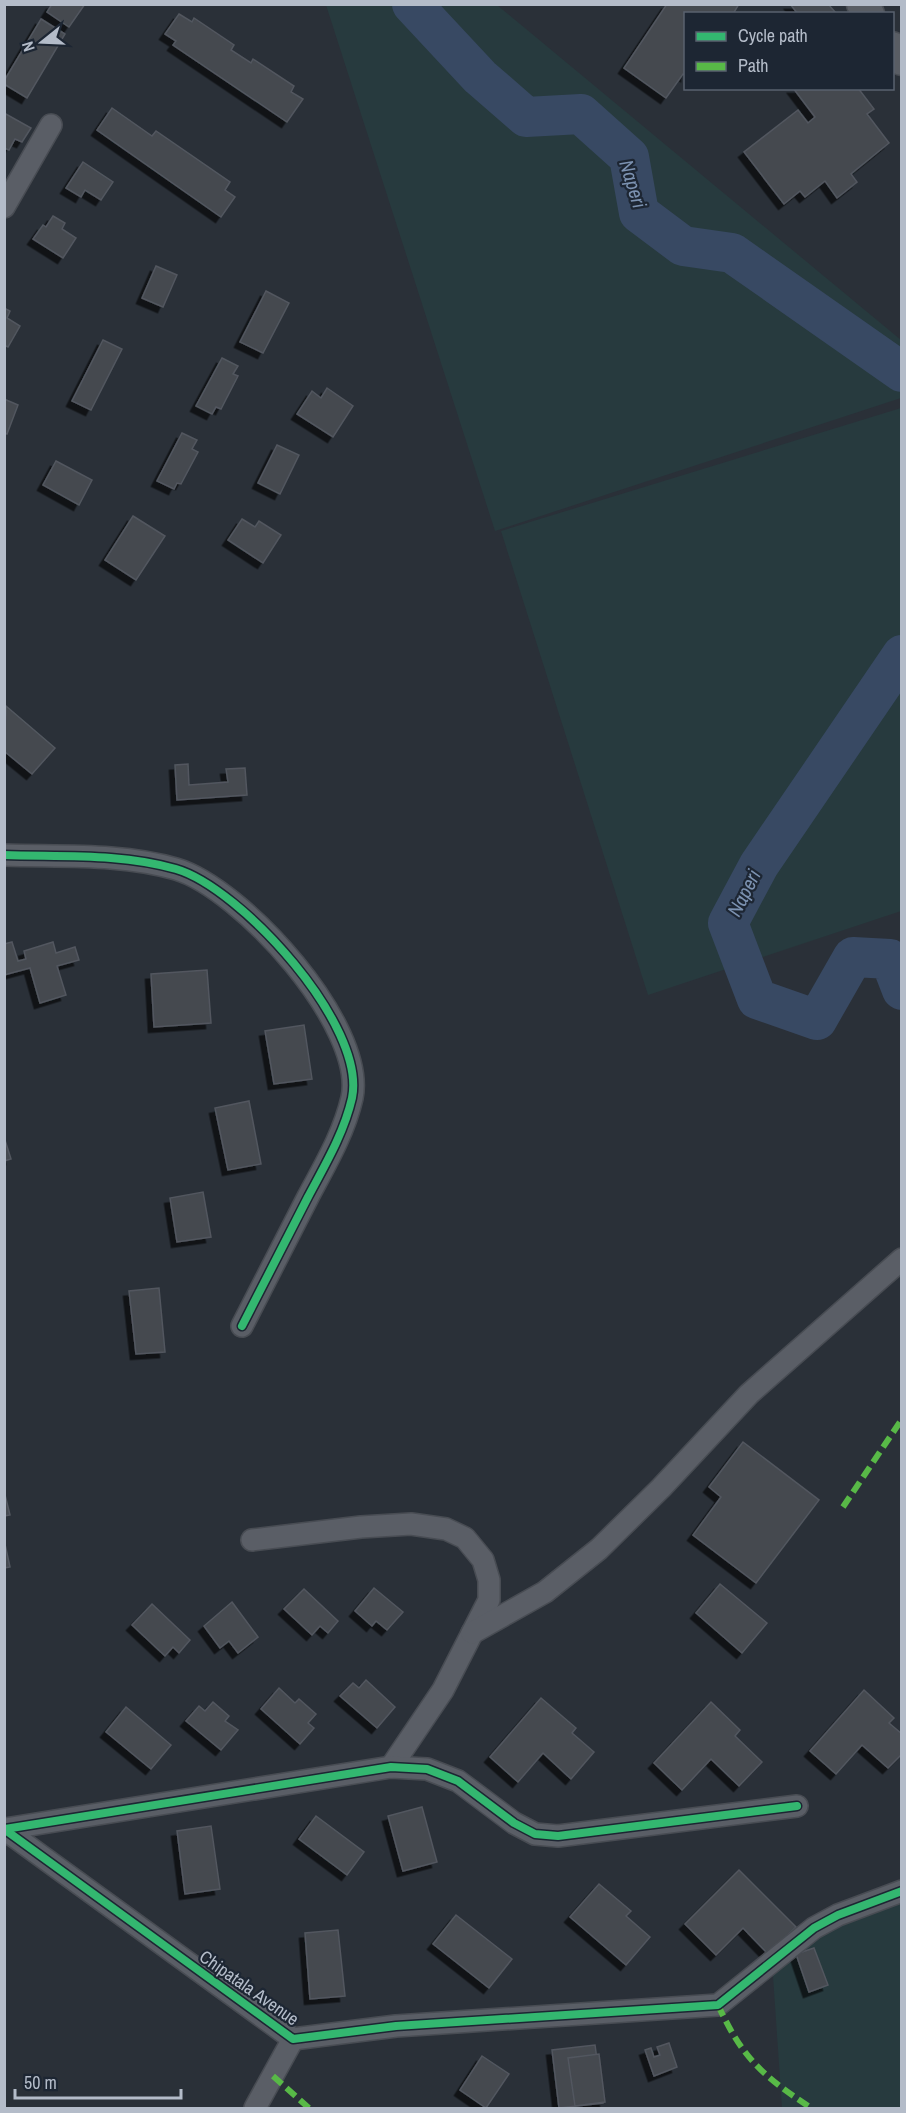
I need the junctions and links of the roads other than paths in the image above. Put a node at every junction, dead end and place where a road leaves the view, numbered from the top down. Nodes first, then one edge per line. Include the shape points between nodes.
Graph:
1 (51, 125) dead end
2 (4, 207) edge
3 (4, 855) edge
4 (902, 1259) edge
5 (242, 1326) dead end
6 (252, 1540) dead end
7 (472, 1633) junction
8 (391, 1767) junction
9 (797, 1806) dead end
10 (5, 1829) edge
11 (902, 1891) edge
12 (293, 2039) junction
13 (255, 2109) edge

1 - 2 street
3 - 5 street via 129,860 177,870 227,896 289,957 330,1011 350,1059 352,1095 341,1133
4 - 7 street via 749,1394 599,1550 545,1592
6 - 7 street via 411,1524 446,1529 465,1538 483,1560 489,1580 489,1600
7 - 8 street via 443,1690
8 - 9 street via 427,1769 458,1781 513,1823 536,1834 558,1836
8 - 10 street
10 - 12 street, Chipatala Avenue
11 - 12 street, Chipatala Avenue via 814,1928 718,2005 396,2026
12 - 13 street

